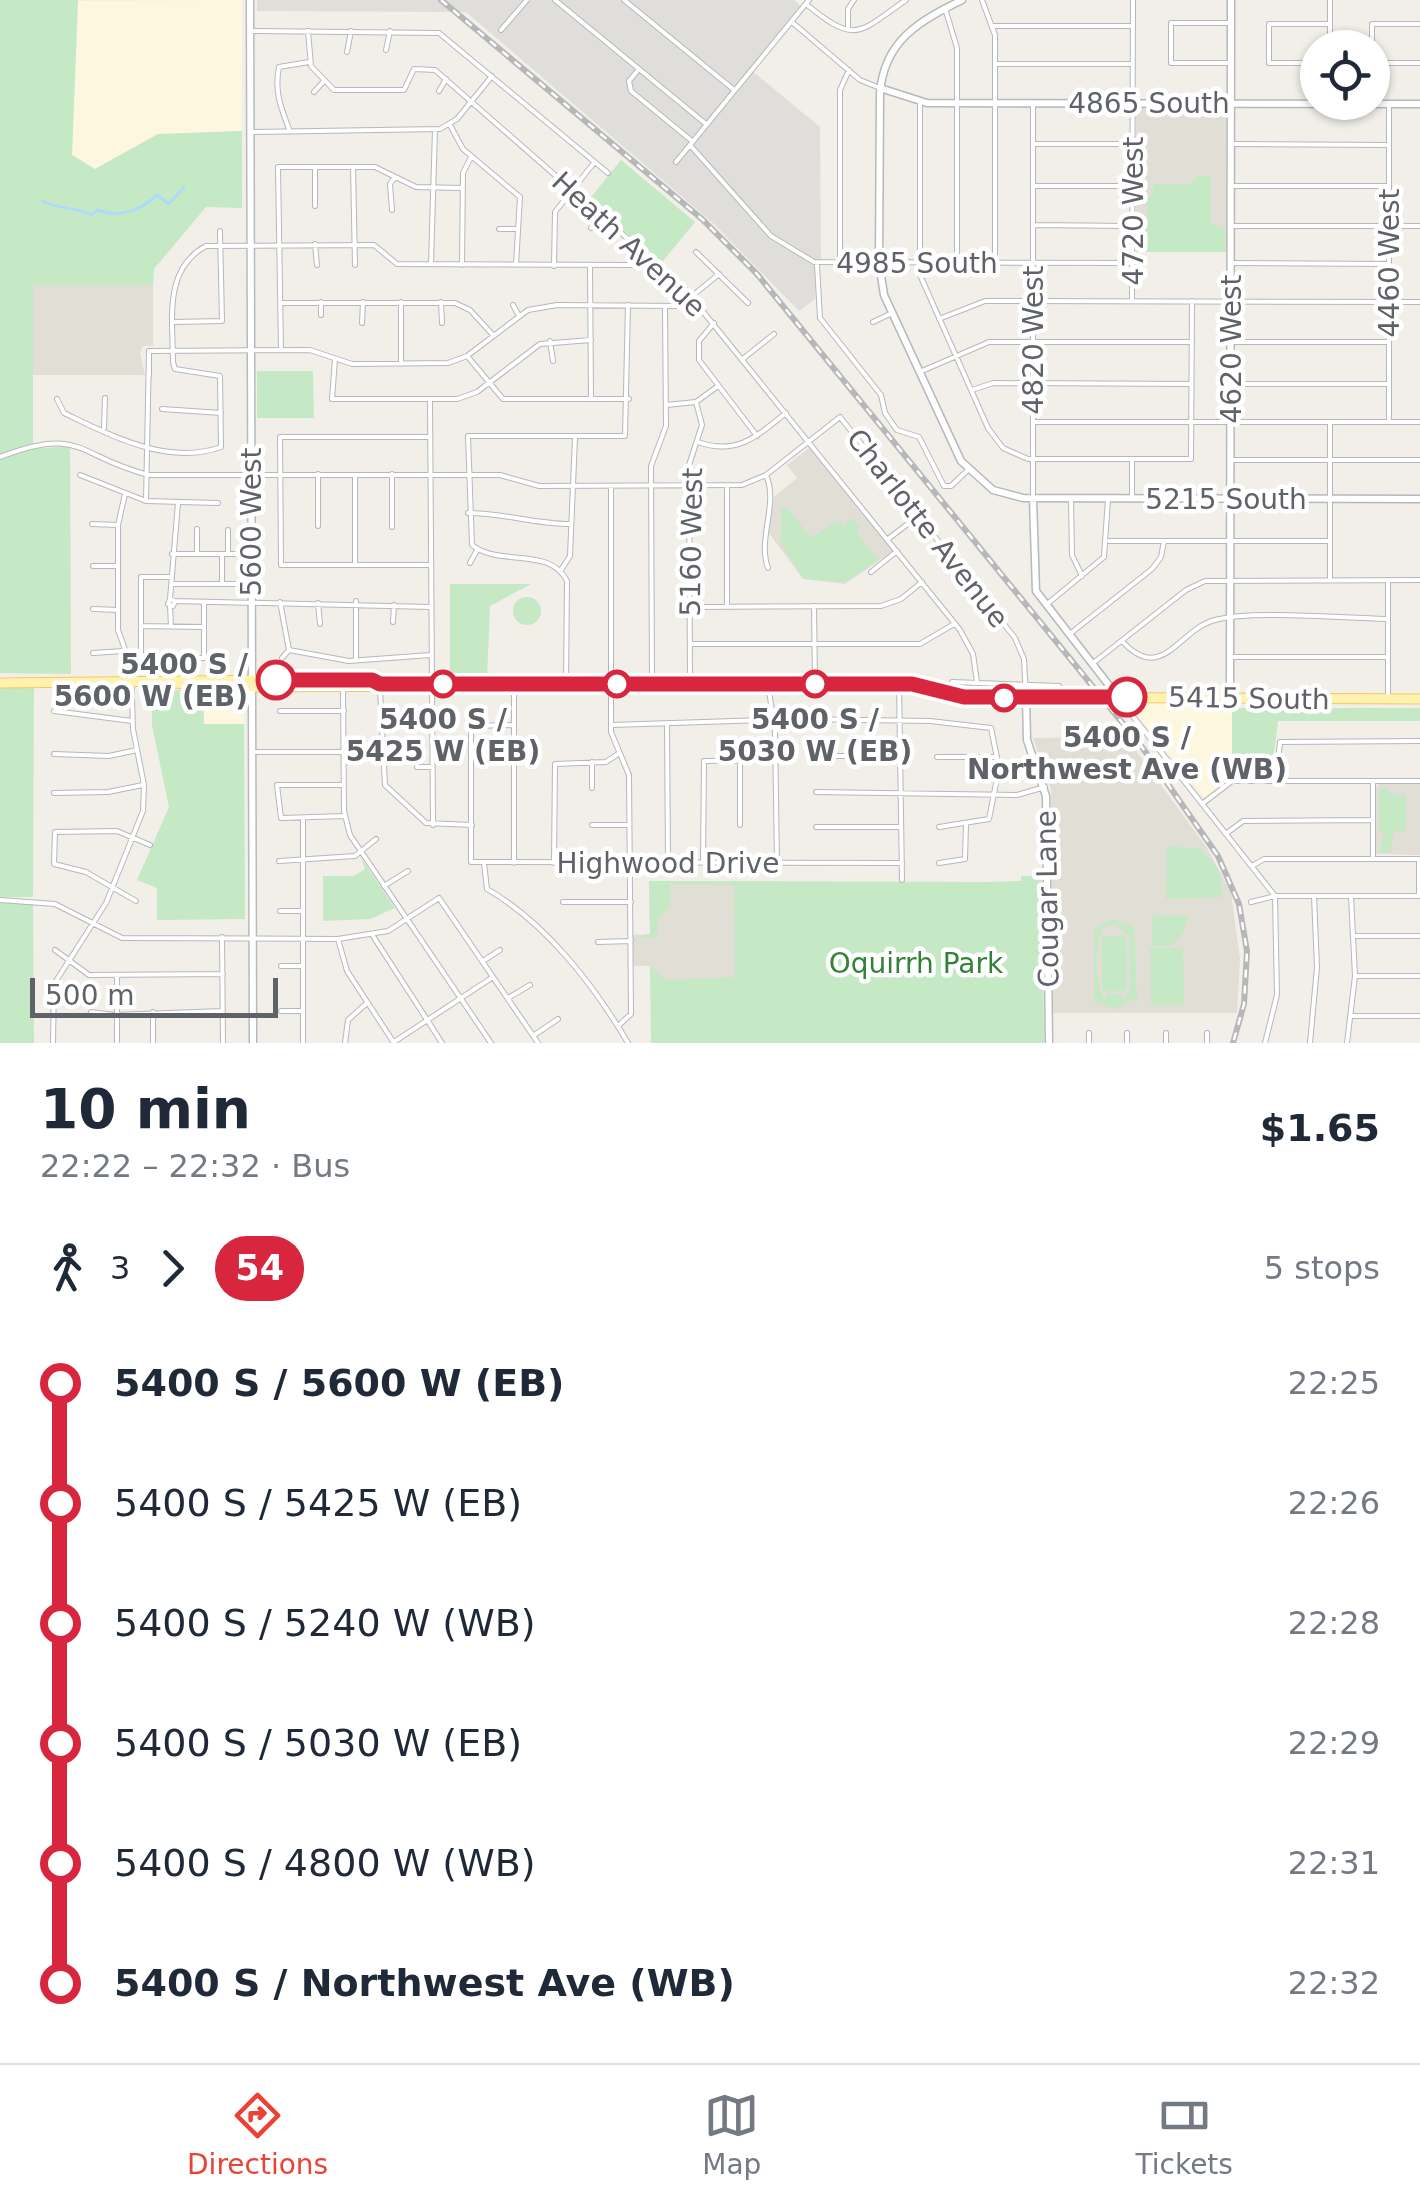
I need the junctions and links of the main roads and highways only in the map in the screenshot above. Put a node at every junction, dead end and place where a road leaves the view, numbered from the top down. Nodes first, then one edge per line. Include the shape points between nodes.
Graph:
1 (0, 682) edge
2 (251, 683) junction
3 (380, 684) junction
4 (1420, 699) edge

1 - 2 main road
2 - 3 main road
2 - 3 main road
3 - 4 main road, 5415 South via 900,684 964,697

